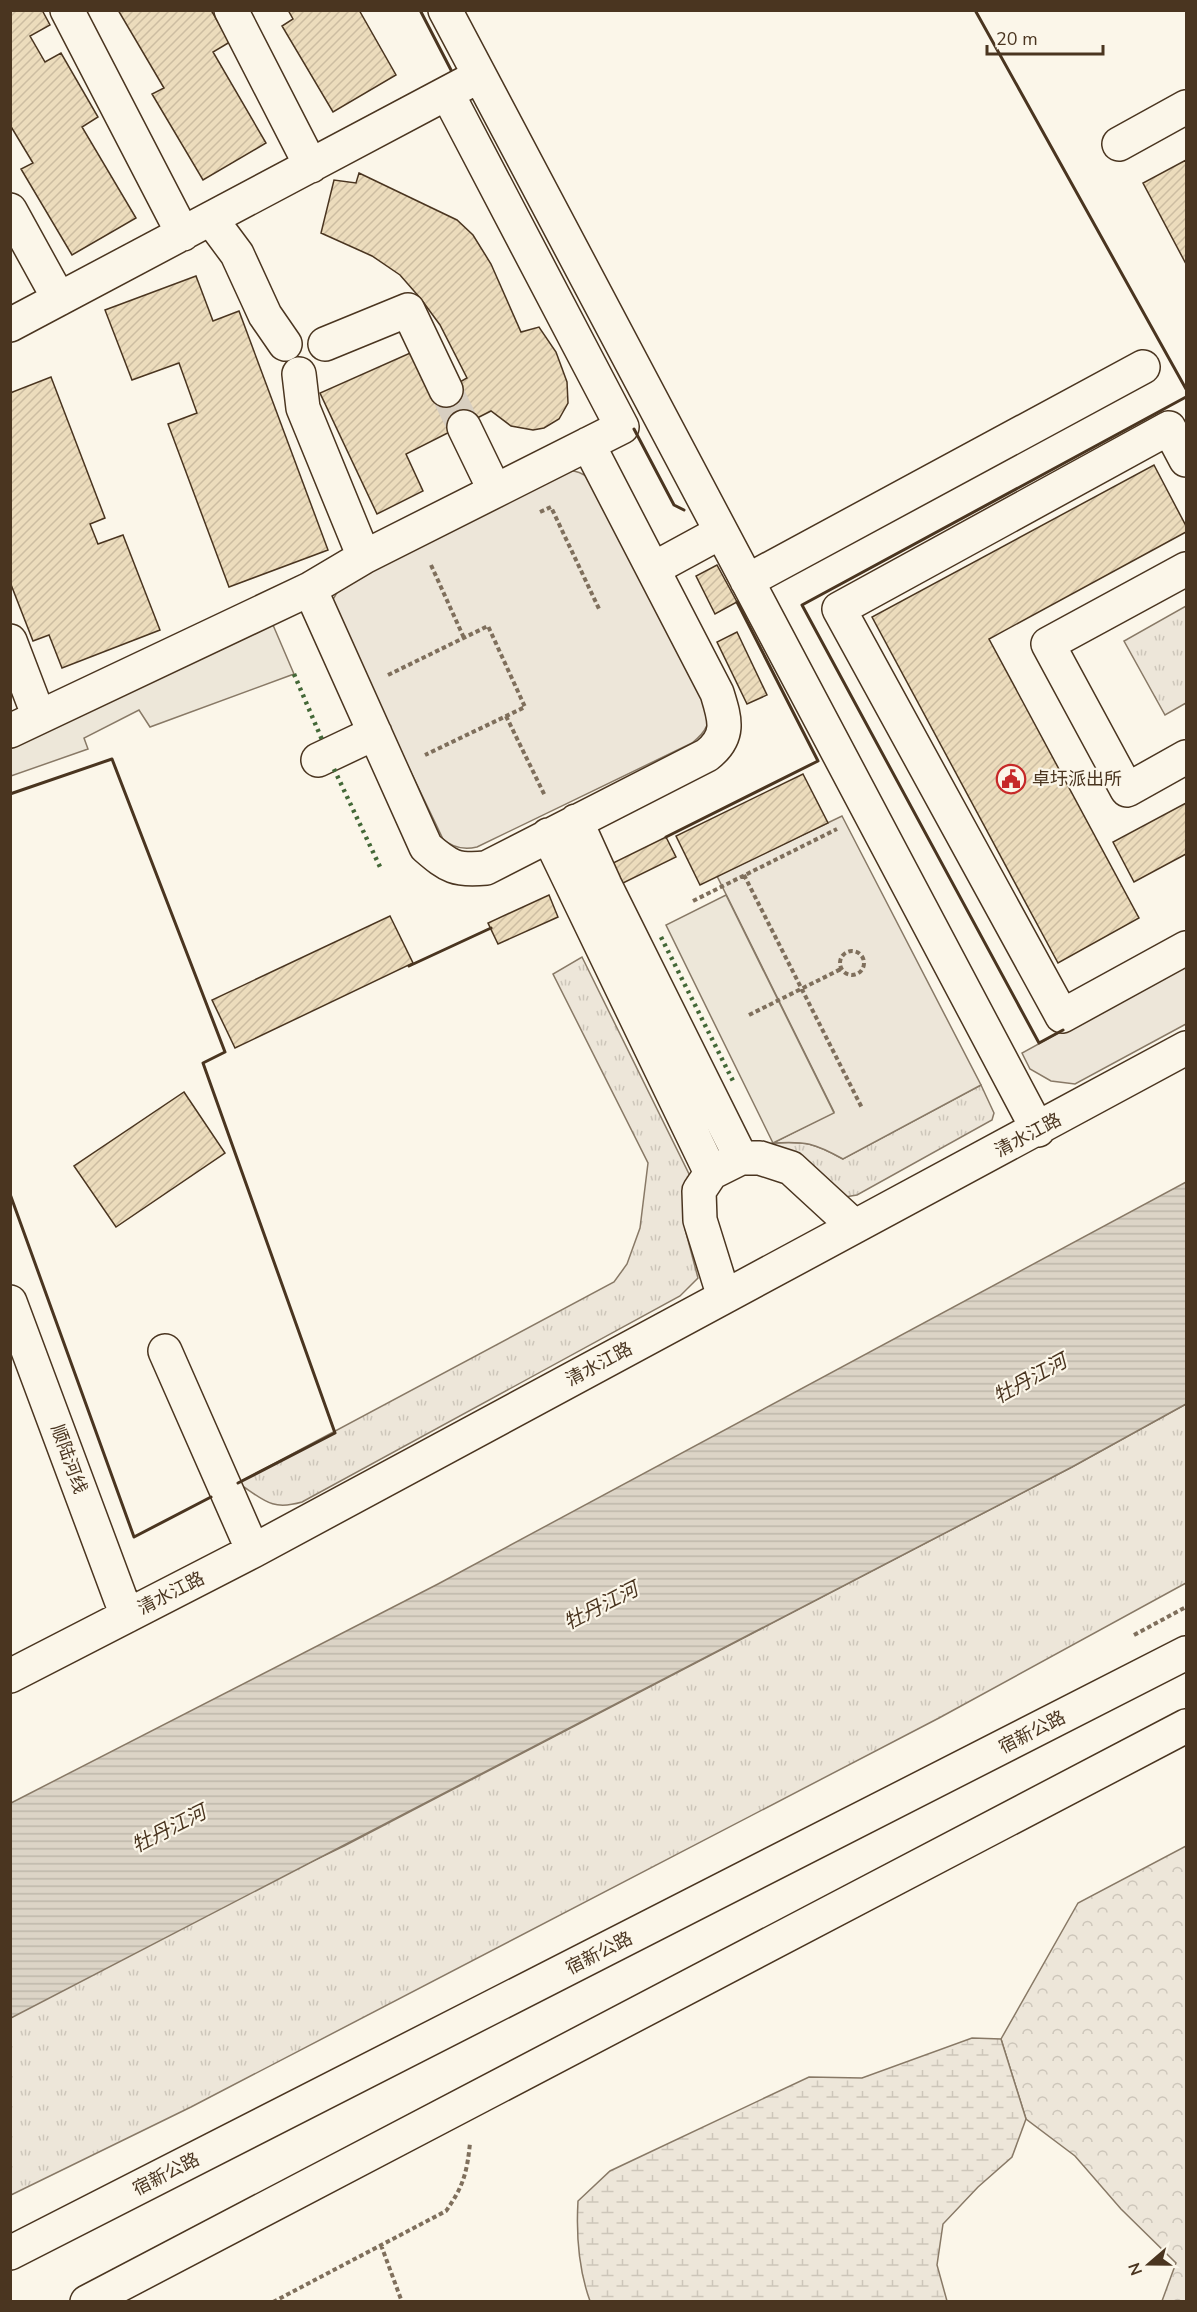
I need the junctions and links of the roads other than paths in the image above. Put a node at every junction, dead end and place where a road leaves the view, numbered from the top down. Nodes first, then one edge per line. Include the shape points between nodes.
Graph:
1 (67, 10) edge
2 (231, 10) edge
3 (445, 10) edge
4 (479, 76) junction
5 (447, 93) junction
6 (1186, 107) edge
7 (1119, 144) dead end
8 (311, 166) junction
9 (10, 210) edge
10 (197, 226) junction
11 (58, 300) junction
12 (10, 325) edge
13 (285, 344) junction
14 (325, 344) junction
15 (1143, 367) dead end
16 (299, 374) junction
17 (446, 390) tunnel mouth
18 (464, 427) tunnel mouth
19 (588, 444) junction
20 (1186, 460) edge
21 (495, 491) junction
22 (721, 532) junction
23 (364, 557) junction
24 (1186, 568) edge
25 (653, 569) junction
26 (747, 581) junction
27 (310, 589) junction
28 (10, 641) edge
29 (25, 724) edge
30 (375, 733) junction
31 (1186, 757) edge
32 (318, 760) dead end
33 (562, 829) junction
34 (1186, 948) edge
35 (1186, 1048) edge
36 (1038, 1130) junction
37 (741, 1158) junction
38 (711, 1173) junction
39 (854, 1226) junction
40 (724, 1297) junction
41 (10, 1302) edge
42 (165, 1351) dead end
43 (253, 1551) junction
44 (127, 1616) junction
45 (1186, 1653) edge
46 (10, 1676) edge
47 (1186, 1726) edge
48 (10, 2253) edge
49 (87, 2301) edge

1 - 10 main road
2 - 8 main road
3 - 4 main road
4 - 5 main road
4 - 22 main road
5 - 8 main road
5 - 19 main road via 622,427
6 - 7 main road
8 - 10 main road
9 - 11 main road
10 - 11 main road
10 - 13 main road via 237,254 265,315
11 - 12 main road
13 - 14 main road via 301,331 316,334
13 - 16 main road via 285,362
14 - 16 main road via 327,358 320,370
14 - 17 main road via 408,310
15 - 26 main road
16 - 23 main road via 303,408
18 - 21 main road
19 - 21 main road
19 - 25 main road
20 - 34 main road via 1169,428 839,609 1062,1016
21 - 23 main road
22 - 25 main road
22 - 26 main road
23 - 27 main road
24 - 31 main road via 1048,644 1127,790
25 - 33 main road via 717,693 726,726 707,755
26 - 36 main road
27 - 29 main road
27 - 30 main road
28 - 29 main road
30 - 32 main road
30 - 33 main road via 426,847 446,864 463,870 486,868
33 - 37 main road via 605,885
33 - 38 main road
35 - 36 main road, 清水江路
36 - 39 main road, 清水江路
37 - 38 main road
37 - 39 main road via 760,1158 791,1168
38 - 40 main road via 699,1191 700,1220
39 - 40 main road, 清水江路
40 - 43 main road, 清水江路
41 - 44 main road, 顺陆河线
42 - 43 main road
43 - 44 main road, 清水江路
44 - 46 main road, 清水江路
45 - 48 main road, 宿新公路
47 - 49 main road

